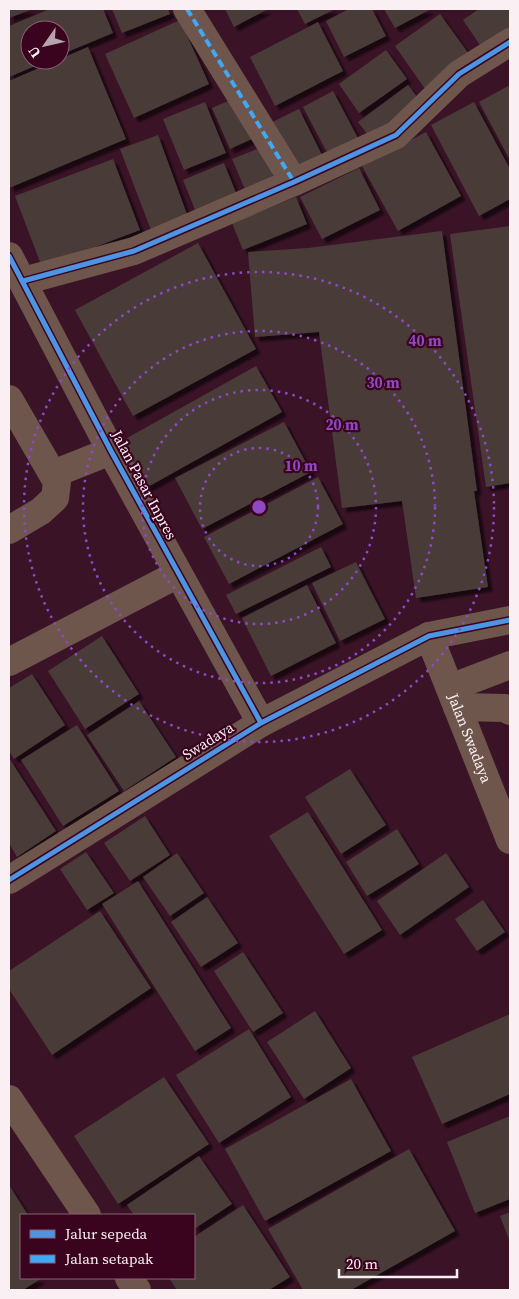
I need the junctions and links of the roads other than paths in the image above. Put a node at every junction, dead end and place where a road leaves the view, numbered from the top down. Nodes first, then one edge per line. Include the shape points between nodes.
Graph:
1 (187, 9) edge
2 (510, 42) edge
3 (294, 182) junction
4 (9, 256) edge
5 (23, 281) junction
6 (9, 399) edge
7 (110, 451) junction
8 (53, 474) junction
9 (9, 530) edge
10 (178, 574) junction
11 (510, 620) edge
12 (429, 636) junction
13 (9, 662) edge
14 (510, 665) edge
15 (453, 697) junction
16 (510, 711) edge
17 (261, 723) junction
18 (510, 840) edge
19 (9, 880) edge
20 (9, 1099) edge
21 (86, 1214) edge

1 - 3 street
2 - 3 street via 459,74 396,135
3 - 5 street via 134,251
4 - 5 street, Jalan Pasar Inpres
5 - 7 street, Jalan Pasar Inpres
6 - 8 street
7 - 8 street
7 - 10 street, Jalan Pasar Inpres
8 - 9 street via 57,482 55,498 41,512
10 - 13 street
10 - 17 street, Jalan Pasar Inpres
11 - 12 street, Swadaya
12 - 15 street, Jalan Swadaya
12 - 17 street, Swadaya
14 - 15 street
15 - 16 street
15 - 18 street, Jalan Swadaya
17 - 19 street, Swadaya
20 - 21 street

